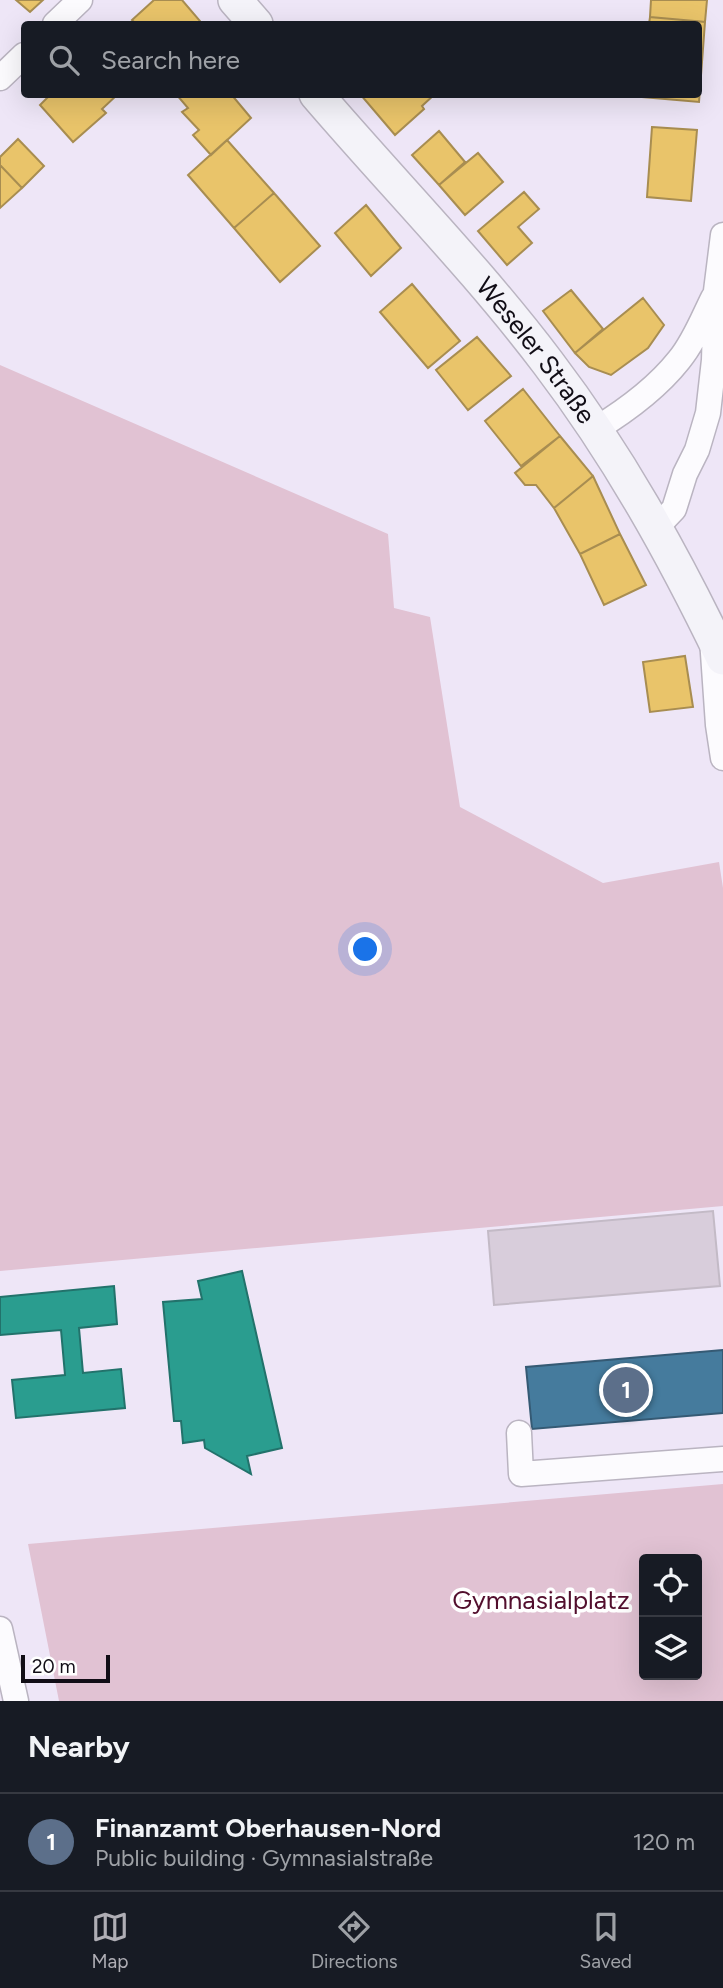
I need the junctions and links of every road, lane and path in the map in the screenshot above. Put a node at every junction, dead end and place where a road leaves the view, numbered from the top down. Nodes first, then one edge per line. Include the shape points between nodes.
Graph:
1 (80, 0) edge
2 (235, 0) edge
3 (58, 21) edge
4 (253, 21) edge
5 (21, 57) edge
6 (0, 78) edge
7 (319, 98) edge
8 (723, 235) edge
9 (716, 291) junction
10 (596, 429) junction
11 (656, 528) junction
12 (717, 647) edge
13 (723, 758) edge
14 (519, 1433) dead end
15 (723, 1459) edge
16 (0, 1629) edge
17 (16, 1701) edge

1 - 3 street
2 - 4 main road
5 - 6 street
7 - 10 main road, Weseler Straße via 524,333
8 - 9 street
9 - 10 street via 681,358 655,387
9 - 11 street via 708,413 674,509
10 - 11 main road, Weseler Straße
11 - 12 main road, Weseler Straße
12 - 13 street
14 - 15 street via 522,1474
16 - 17 street

